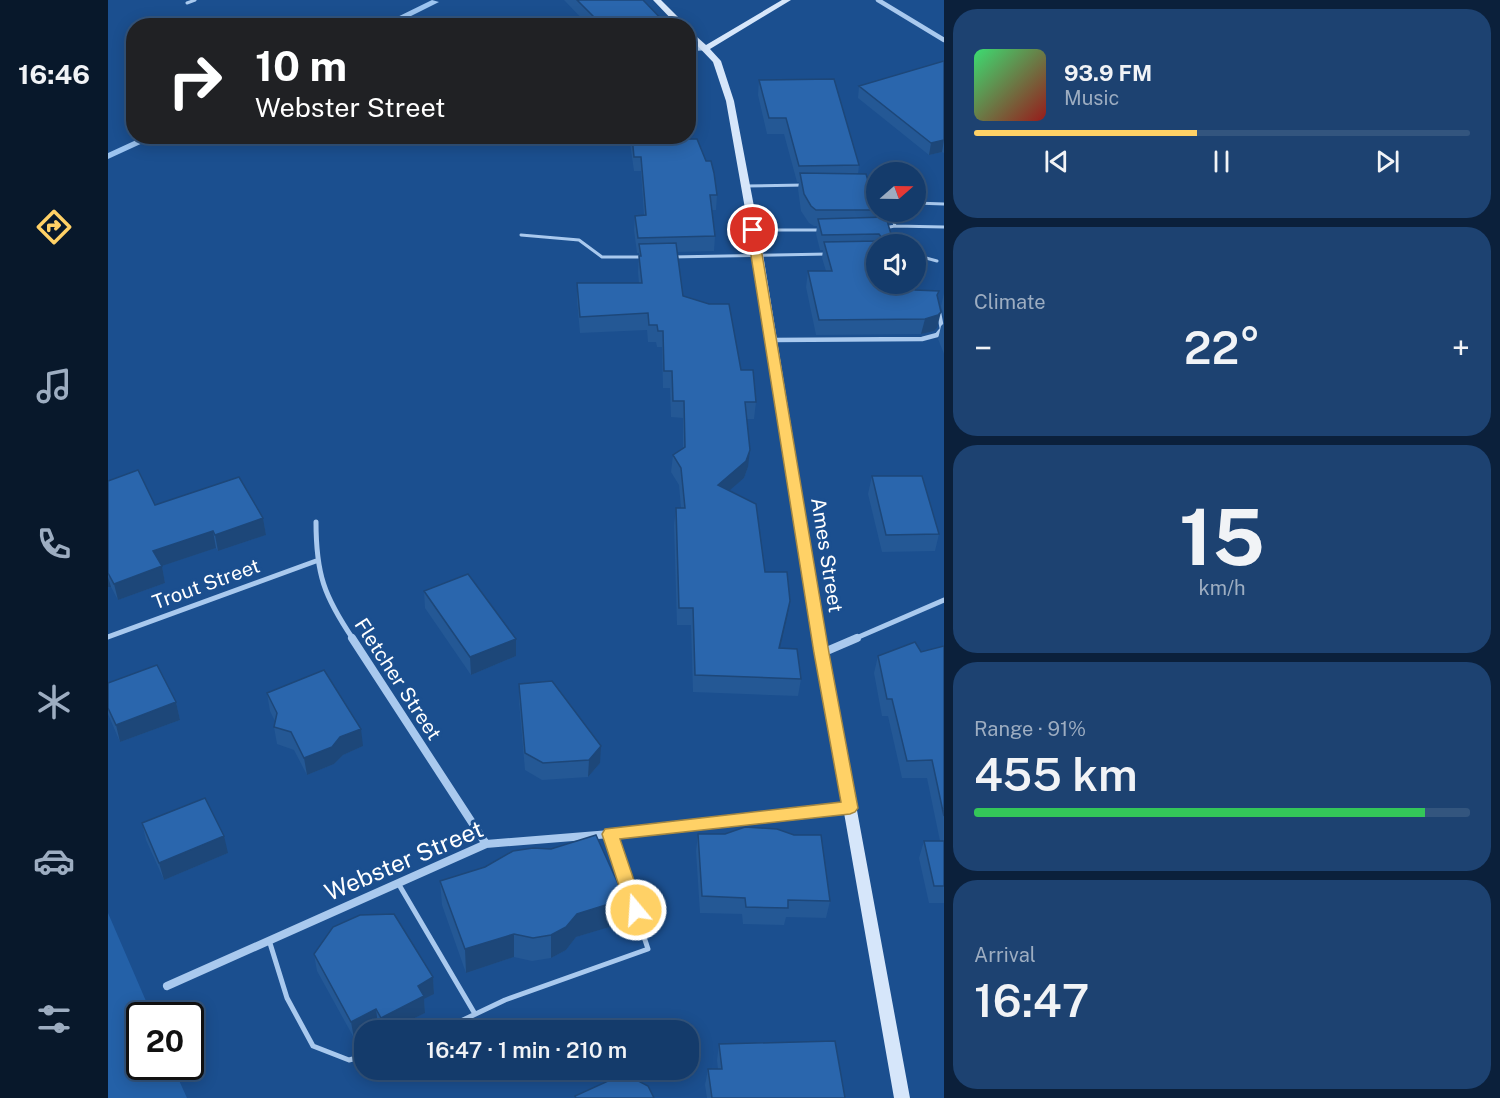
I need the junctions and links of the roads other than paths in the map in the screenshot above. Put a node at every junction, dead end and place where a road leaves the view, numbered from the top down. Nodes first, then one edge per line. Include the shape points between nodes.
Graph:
1 (195, 0) edge
2 (657, 0) edge
3 (787, 0) edge
4 (878, 0) edge
5 (187, 3) dead end
6 (675, 18) edge
7 (696, 38) edge
8 (944, 40) edge
9 (707, 48) junction
10 (696, 49) edge
11 (812, 185) edge
12 (746, 186) junction
13 (926, 203) edge
14 (944, 204) edge
15 (894, 222) edge
16 (895, 226) junction
17 (944, 227) edge
18 (753, 230) junction
19 (830, 230) edge
20 (874, 231) edge
21 (521, 235) dead end
22 (758, 254) junction
23 (829, 254) edge
24 (650, 257) edge
25 (661, 257) edge
26 (926, 258) edge
27 (937, 261) dead end
28 (938, 310) edge
29 (772, 340) junction
30 (316, 522) dead end
31 (316, 561) junction
32 (944, 600) edge
33 (108, 637) edge
34 (822, 653) junction
35 (850, 808) junction
36 (610, 834) junction
37 (486, 844) junction
38 (398, 883) junction
39 (269, 940) junction
40 (167, 986) dead end
41 (476, 1014) junction
42 (463, 1020) edge
43 (354, 1059) edge
44 (902, 1098) edge

1 - 5 lane
2 - 6 street
3 - 9 street
4 - 8 street
7 - 9 street, Ames Street
9 - 10 street
9 - 12 street, Ames Street via 717,61 730,101
11 - 12 lane
12 - 18 street, Ames Street
13 - 14 lane
15 - 16 lane
16 - 17 lane
16 - 20 lane
18 - 19 lane
18 - 22 street, Ames Street
21 - 24 lane via 579,240 602,256
22 - 23 lane
22 - 25 lane
22 - 29 street, Ames Street
26 - 27 lane
28 - 29 lane via 942,329 937,335 922,339
29 - 34 street, Ames Street
30 - 31 street, Fletcher Street
31 - 33 street, Trout Street
31 - 37 street, Fletcher Street via 331,606
32 - 34 street
34 - 35 street, Ames Street
35 - 36 street, Webster Street
35 - 44 street, Ames Street
36 - 37 street, Webster Street
36 - 41 lane via 648,949
37 - 38 street, Webster Street
38 - 39 street, Webster Street
38 - 41 lane
39 - 40 street, Webster Street
39 - 43 lane via 287,998 313,1046
41 - 42 lane

